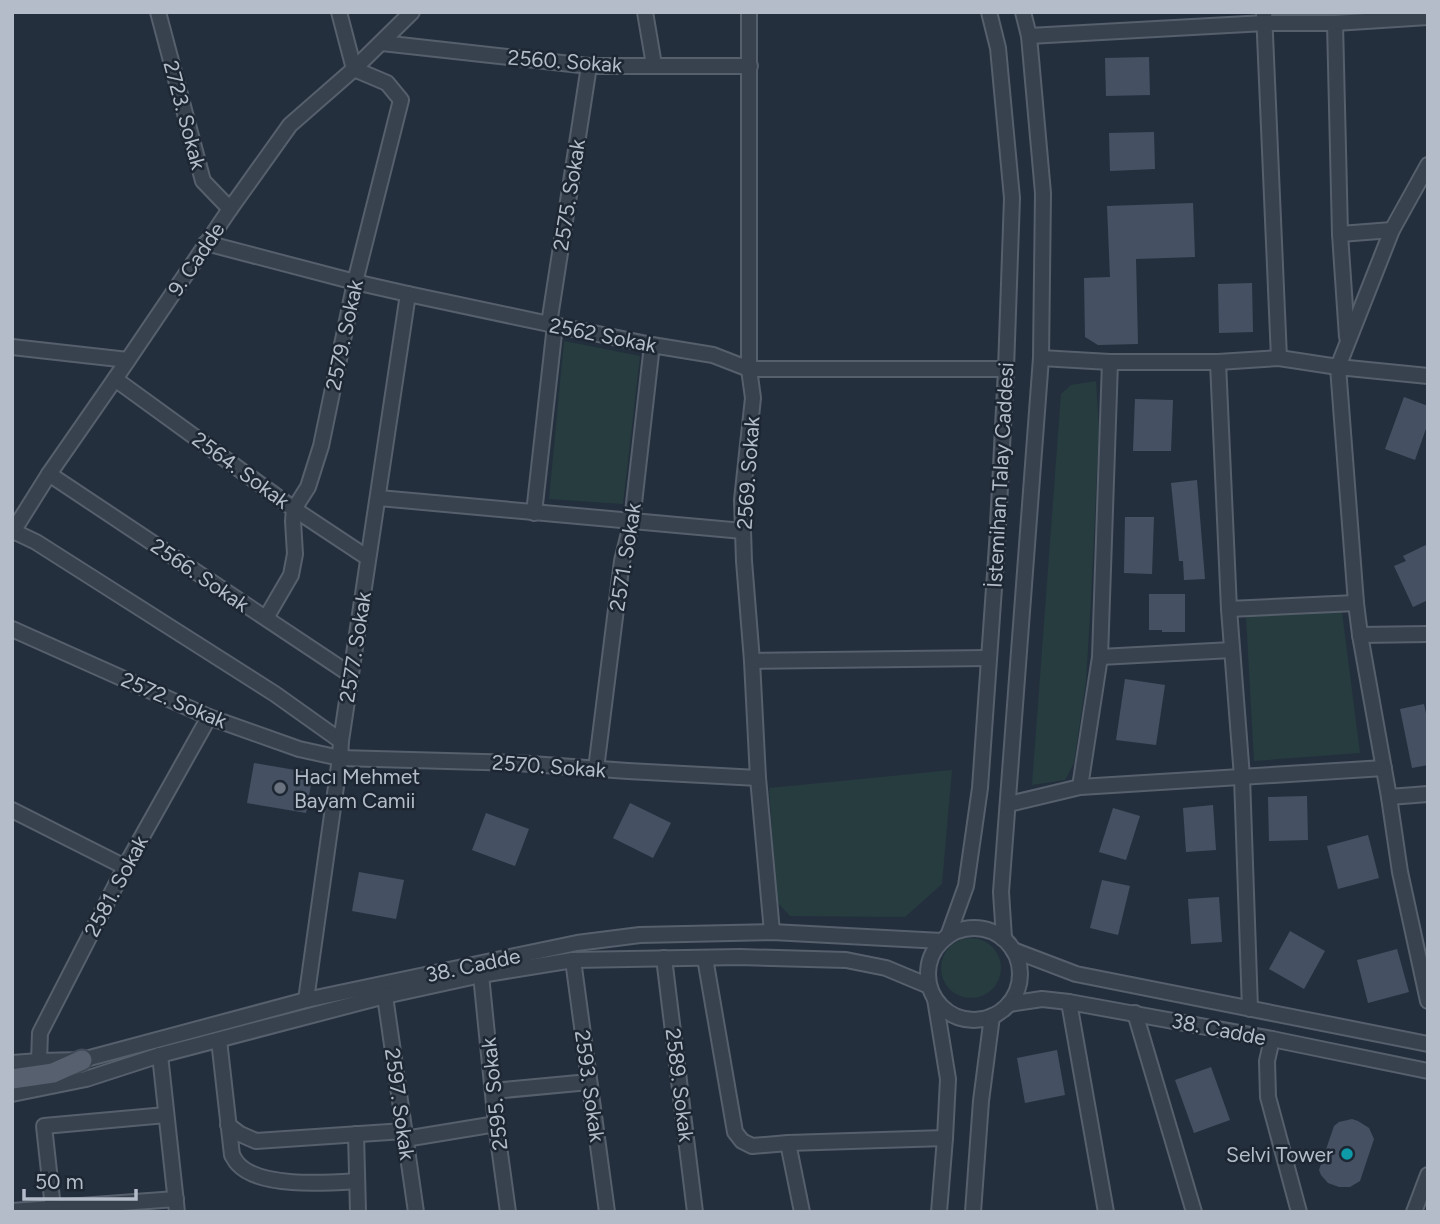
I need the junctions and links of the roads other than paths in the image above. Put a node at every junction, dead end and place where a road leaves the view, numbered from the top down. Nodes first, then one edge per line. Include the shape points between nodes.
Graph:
1 (158, 12) edge
2 (339, 12) edge
3 (412, 12) edge
4 (645, 12) edge
5 (749, 12) edge
6 (989, 12) edge
7 (1023, 12) edge
8 (1428, 17) edge
9 (1265, 18) edge
10 (1335, 23) junction
11 (1029, 36) junction
12 (382, 43) junction
13 (654, 65) junction
14 (589, 66) junction
15 (750, 66) junction
16 (355, 69) junction
17 (1428, 165) edge
18 (230, 209) junction
19 (1392, 230) junction
20 (1340, 234) junction
21 (206, 243) junction
22 (355, 282) junction
23 (408, 294) junction
24 (552, 325) junction
25 (1347, 342) junction
26 (652, 345) junction
27 (12, 347) edge
28 (1041, 358) junction
29 (1279, 358) junction
30 (128, 360) junction
31 (1110, 362) junction
32 (1218, 362) junction
33 (1338, 367) junction
34 (749, 369) junction
35 (1006, 369) junction
36 (1428, 376) edge
37 (115, 380) junction
38 (49, 474) junction
39 (379, 498) junction
40 (295, 509) junction
41 (534, 513) junction
42 (17, 515) edge
43 (632, 521) junction
44 (743, 531) junction
45 (13, 532) edge
46 (368, 558) junction
47 (1356, 603) junction
48 (1229, 609) junction
49 (266, 618) junction
50 (12, 629) edge
51 (1428, 634) edge
52 (1360, 635) junction
53 (1232, 650) junction
54 (989, 657) junction
55 (1100, 657) junction
56 (752, 662) junction
57 (351, 675) junction
58 (209, 717) junction
59 (341, 741) junction
60 (340, 758) junction
61 (1384, 768) junction
62 (596, 769) junction
63 (1241, 777) junction
64 (758, 778) junction
65 (1080, 787) junction
66 (1428, 794) edge
67 (1389, 797) junction
68 (1009, 804) junction
69 (12, 810) edge
70 (125, 867) junction
71 (772, 932) junction
72 (945, 938) junction
73 (1009, 944) junction
74 (664, 958) junction
75 (705, 958) junction
76 (573, 960) junction
77 (481, 975) junction
78 (932, 993) junction
79 (386, 996) junction
80 (306, 1000) junction
81 (1428, 1001) edge
82 (1069, 1002) junction
83 (1009, 1004) junction
84 (1250, 1009) junction
85 (1135, 1013) junction
86 (992, 1016) junction
87 (1272, 1039) junction
88 (219, 1040) junction
89 (1428, 1044) edge
90 (159, 1055) junction
91 (39, 1060) junction
92 (82, 1060) junction
93 (12, 1063) edge
94 (1428, 1071) edge
95 (12, 1079) edge
96 (589, 1082) junction
97 (493, 1091) junction
98 (12, 1094) edge
99 (166, 1115) junction
100 (496, 1124) junction
101 (229, 1125) junction
102 (356, 1134) junction
103 (404, 1135) junction
104 (946, 1138) junction
105 (788, 1143) junction
106 (1428, 1175) edge
107 (357, 1181) junction
108 (177, 1205) edge
109 (53, 1208) junction
110 (12, 1211) edge
111 (358, 1212) edge
112 (415, 1212) edge
113 (508, 1212) edge
114 (607, 1212) edge
115 (695, 1212) edge
116 (802, 1212) edge
117 (939, 1212) edge
118 (973, 1212) edge
119 (1106, 1212) edge
120 (1194, 1212) edge
121 (1299, 1212) edge
122 (1413, 1212) edge

1 - 18 street, 2723. Sokak via 203,181
2 - 16 street
3 - 12 street, 9. Cadde
4 - 13 street
5 - 15 street, 2569. Sokak
6 - 35 street, İstemihan Talay Caddesi via 998,48 1012,198
7 - 11 street, İstemihan Talay Caddesi
8 - 10 street
9 - 10 street
9 - 11 street
9 - 29 street
10 - 20 street
11 - 28 street, İstemihan Talay Caddesi via 1043,193
12 - 14 street, 2560. Sokak
12 - 16 street, 9. Cadde
13 - 14 street, 2560. Sokak
13 - 15 street, 2560. Sokak
14 - 24 street, 2575. Sokak
15 - 34 street, 2569. Sokak
16 - 18 street, 9. Cadde via 289,125
16 - 22 street, 2579. Sokak via 387,83 401,100
17 - 19 street
18 - 21 street, 9. Cadde
19 - 20 street
19 - 25 street
20 - 25 street
21 - 22 street, 2562 Sokak
21 - 30 street, 9. Cadde
22 - 23 street, 2562 Sokak
22 - 40 street, 2579. Sokak via 321,446 309,487
23 - 24 street, 2562 Sokak
23 - 39 street, 2577. Sokak
24 - 26 street, 2562 Sokak
24 - 41 street, 2575. Sokak
25 - 33 street
26 - 34 street, 2562 Sokak via 713,355
26 - 43 street, 2571. Sokak
27 - 30 street
28 - 31 street
28 - 68 street, İstemihan Talay Caddesi
29 - 32 street
29 - 33 street
30 - 37 street, 9. Cadde
31 - 32 street
31 - 55 street
32 - 48 street
33 - 36 street
33 - 47 street
34 - 35 street, 2562 Sokak
34 - 44 street, 2569. Sokak via 753,398
35 - 54 street, İstemihan Talay Caddesi
37 - 38 street, 9. Cadde
37 - 40 street, 2564. Sokak
38 - 42 street, 9. Cadde
38 - 49 street, 2566. Sokak
39 - 41 street
39 - 46 street, 2577. Sokak
40 - 46 street, 2564. Sokak
40 - 49 street, 2579. Sokak via 291,575
41 - 43 street
42 - 45 street, 9. Cadde
43 - 44 street
43 - 62 street, 2571. Sokak via 622,561
44 - 56 street, 2569. Sokak
45 - 59 street via 36,542 275,694
46 - 57 street, 2577. Sokak
47 - 48 street
47 - 52 street
48 - 53 street
49 - 57 street, 2566. Sokak
50 - 58 street, 2572. Sokak
51 - 52 street
52 - 61 street
53 - 55 street
53 - 63 street
54 - 56 street
54 - 72 street, İstemihan Talay Caddesi via 980,788 968,874
55 - 65 street
56 - 64 street, 2569. Sokak
57 - 59 street, 2577. Sokak
58 - 60 street, 2572. Sokak via 299,749
58 - 70 street, 2581. Sokak
59 - 60 street, 2577. Sokak
60 - 62 street, 2570. Sokak
60 - 80 street, 2577. Sokak
61 - 63 street
61 - 67 street
62 - 64 street, 2570. Sokak
63 - 65 street
63 - 84 street
64 - 71 street, 2569. Sokak
65 - 68 street
66 - 67 street
67 - 81 street
68 - 73 street, İstemihan Talay Caddesi via 1001,892
69 - 70 street
70 - 91 street, 2581. Sokak via 40,1033
71 - 72 street, 38. Cadde
71 - 80 street, 38. Cadde via 640,935 577,943
72 - 73 street via 961,929 976,928 991,931
72 - 78 street via 929,962
73 - 83 street via 1020,969
73 - 84 street, 38. Cadde via 1076,974
74 - 75 street, 38. Cadde
74 - 76 street, 38. Cadde
74 - 115 street, 2589. Sokak
75 - 78 street, 38. Cadde via 846,960 886,968
75 - 105 street via 734,1132 752,1146
76 - 77 street, 38. Cadde
76 - 96 street, 2593. Sokak
77 - 79 street, 38. Cadde
77 - 97 street, 2595. Sokak
78 - 86 street via 955,1016
78 - 104 street via 948,1079
79 - 88 street, 38. Cadde
79 - 103 street, 2597. Sokak
80 - 92 street, 38. Cadde
82 - 83 street, 38. Cadde via 1042,999
82 - 85 street, 38. Cadde
82 - 119 street
83 - 86 street
84 - 89 street, 38. Cadde
85 - 87 street, 38. Cadde
85 - 120 street
86 - 118 street
87 - 94 street, 38. Cadde
87 - 121 street via 1268,1097
88 - 90 street, 38. Cadde
88 - 101 street
90 - 98 street, 38. Cadde via 86,1079
90 - 99 street
91 - 92 street, 38. Cadde
91 - 93 street, 38. Cadde
92 - 95 main road via 53,1073
96 - 97 street
96 - 114 street, 2593. Sokak
97 - 100 street, 2595. Sokak
99 - 108 street
99 - 109 street via 44,1126
100 - 103 street
100 - 113 street, 2595. Sokak
101 - 102 street via 257,1141
101 - 107 street via 232,1155 239,1165 268,1180
102 - 103 street
102 - 107 street
103 - 112 street, 2597. Sokak
104 - 105 street
104 - 117 street
105 - 116 street
106 - 122 street
107 - 111 street
108 - 109 street
109 - 110 street

